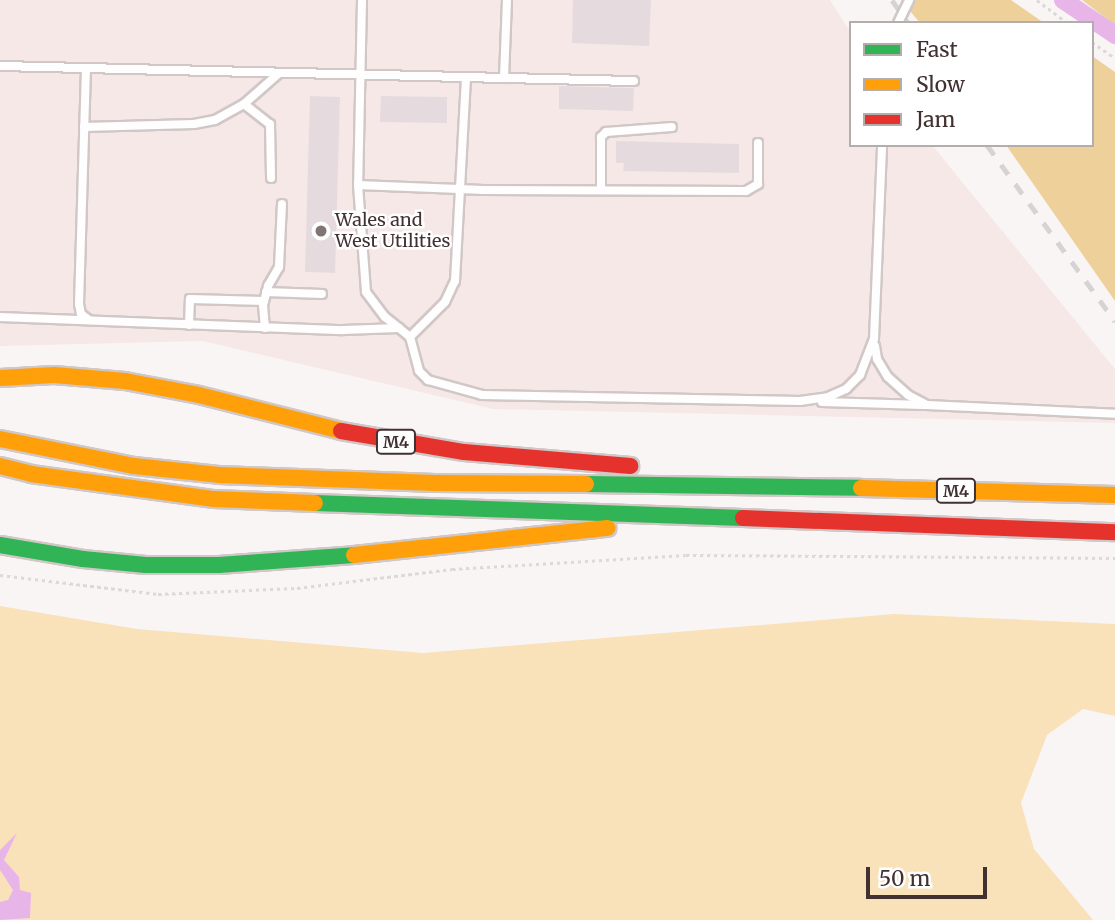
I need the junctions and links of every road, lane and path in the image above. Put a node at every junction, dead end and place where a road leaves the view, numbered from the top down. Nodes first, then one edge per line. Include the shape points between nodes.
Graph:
1 (362, 0) edge
2 (507, 0) edge
3 (909, 0) edge
4 (1037, 0) edge
5 (899, 21) edge
6 (1064, 21) edge
7 (1094, 43) edge
8 (1115, 58) edge
9 (0, 65) edge
10 (86, 68) junction
11 (278, 74) junction
12 (360, 76) junction
13 (466, 77) junction
14 (504, 78) junction
15 (634, 80) dead end
16 (244, 104) junction
17 (84, 127) junction
18 (672, 127) dead end
19 (758, 143) dead end
20 (882, 147) edge
21 (271, 178) dead end
22 (358, 185) junction
23 (460, 187) junction
24 (601, 190) junction
25 (282, 205) dead end
26 (322, 294) dead end
27 (265, 297) junction
28 (0, 317) edge
29 (89, 320) junction
30 (189, 325) junction
31 (265, 328) junction
32 (399, 328) junction
33 (410, 337) junction
34 (874, 340) junction
35 (0, 378) edge
36 (800, 401) junction
37 (927, 405) junction
38 (1115, 414) edge
39 (0, 439) edge
40 (0, 466) edge
41 (797, 486) junction
42 (1115, 495) edge
43 (766, 519) junction
44 (1115, 532) edge
45 (0, 545) edge
46 (1115, 558) edge
47 (0, 575) edge

1 - 12 lane
2 - 14 lane
3 - 5 lane, bridge
4 - 6 path
7 - 8 path
9 - 10 lane
10 - 11 lane
10 - 17 lane
11 - 12 lane
11 - 16 lane
12 - 13 lane
12 - 22 lane
13 - 14 lane
13 - 23 lane
14 - 15 lane
16 - 17 lane via 215,120 194,124
16 - 21 lane via 270,124
17 - 29 lane via 79,304 81,314
18 - 24 lane via 606,132 601,137
19 - 24 lane via 758,184 746,191
20 - 34 lane
22 - 23 lane
22 - 32 lane via 366,292
23 - 24 lane
23 - 33 lane via 455,281 451,292
25 - 27 lane via 279,267
26 - 27 lane
27 - 30 lane via 190,299
27 - 31 lane
28 - 29 lane
29 - 30 lane
30 - 31 lane
31 - 32 lane
32 - 33 lane
33 - 36 lane via 419,370 428,380 482,395
34 - 36 lane via 860,375 846,389
34 - 37 lane via 877,359 888,377
35 - 41 highway, M4 via 54,375 125,381 402,443
36 - 37 lane
37 - 38 lane
39 - 41 highway, M4 via 134,466 219,475 435,483
40 - 43 highway, M4 via 214,499
41 - 42 highway, M4
43 - 44 highway, M4
43 - 45 highway, M4 via 635,526 219,565 146,565
46 - 47 path via 686,555 453,569 297,588 158,594

